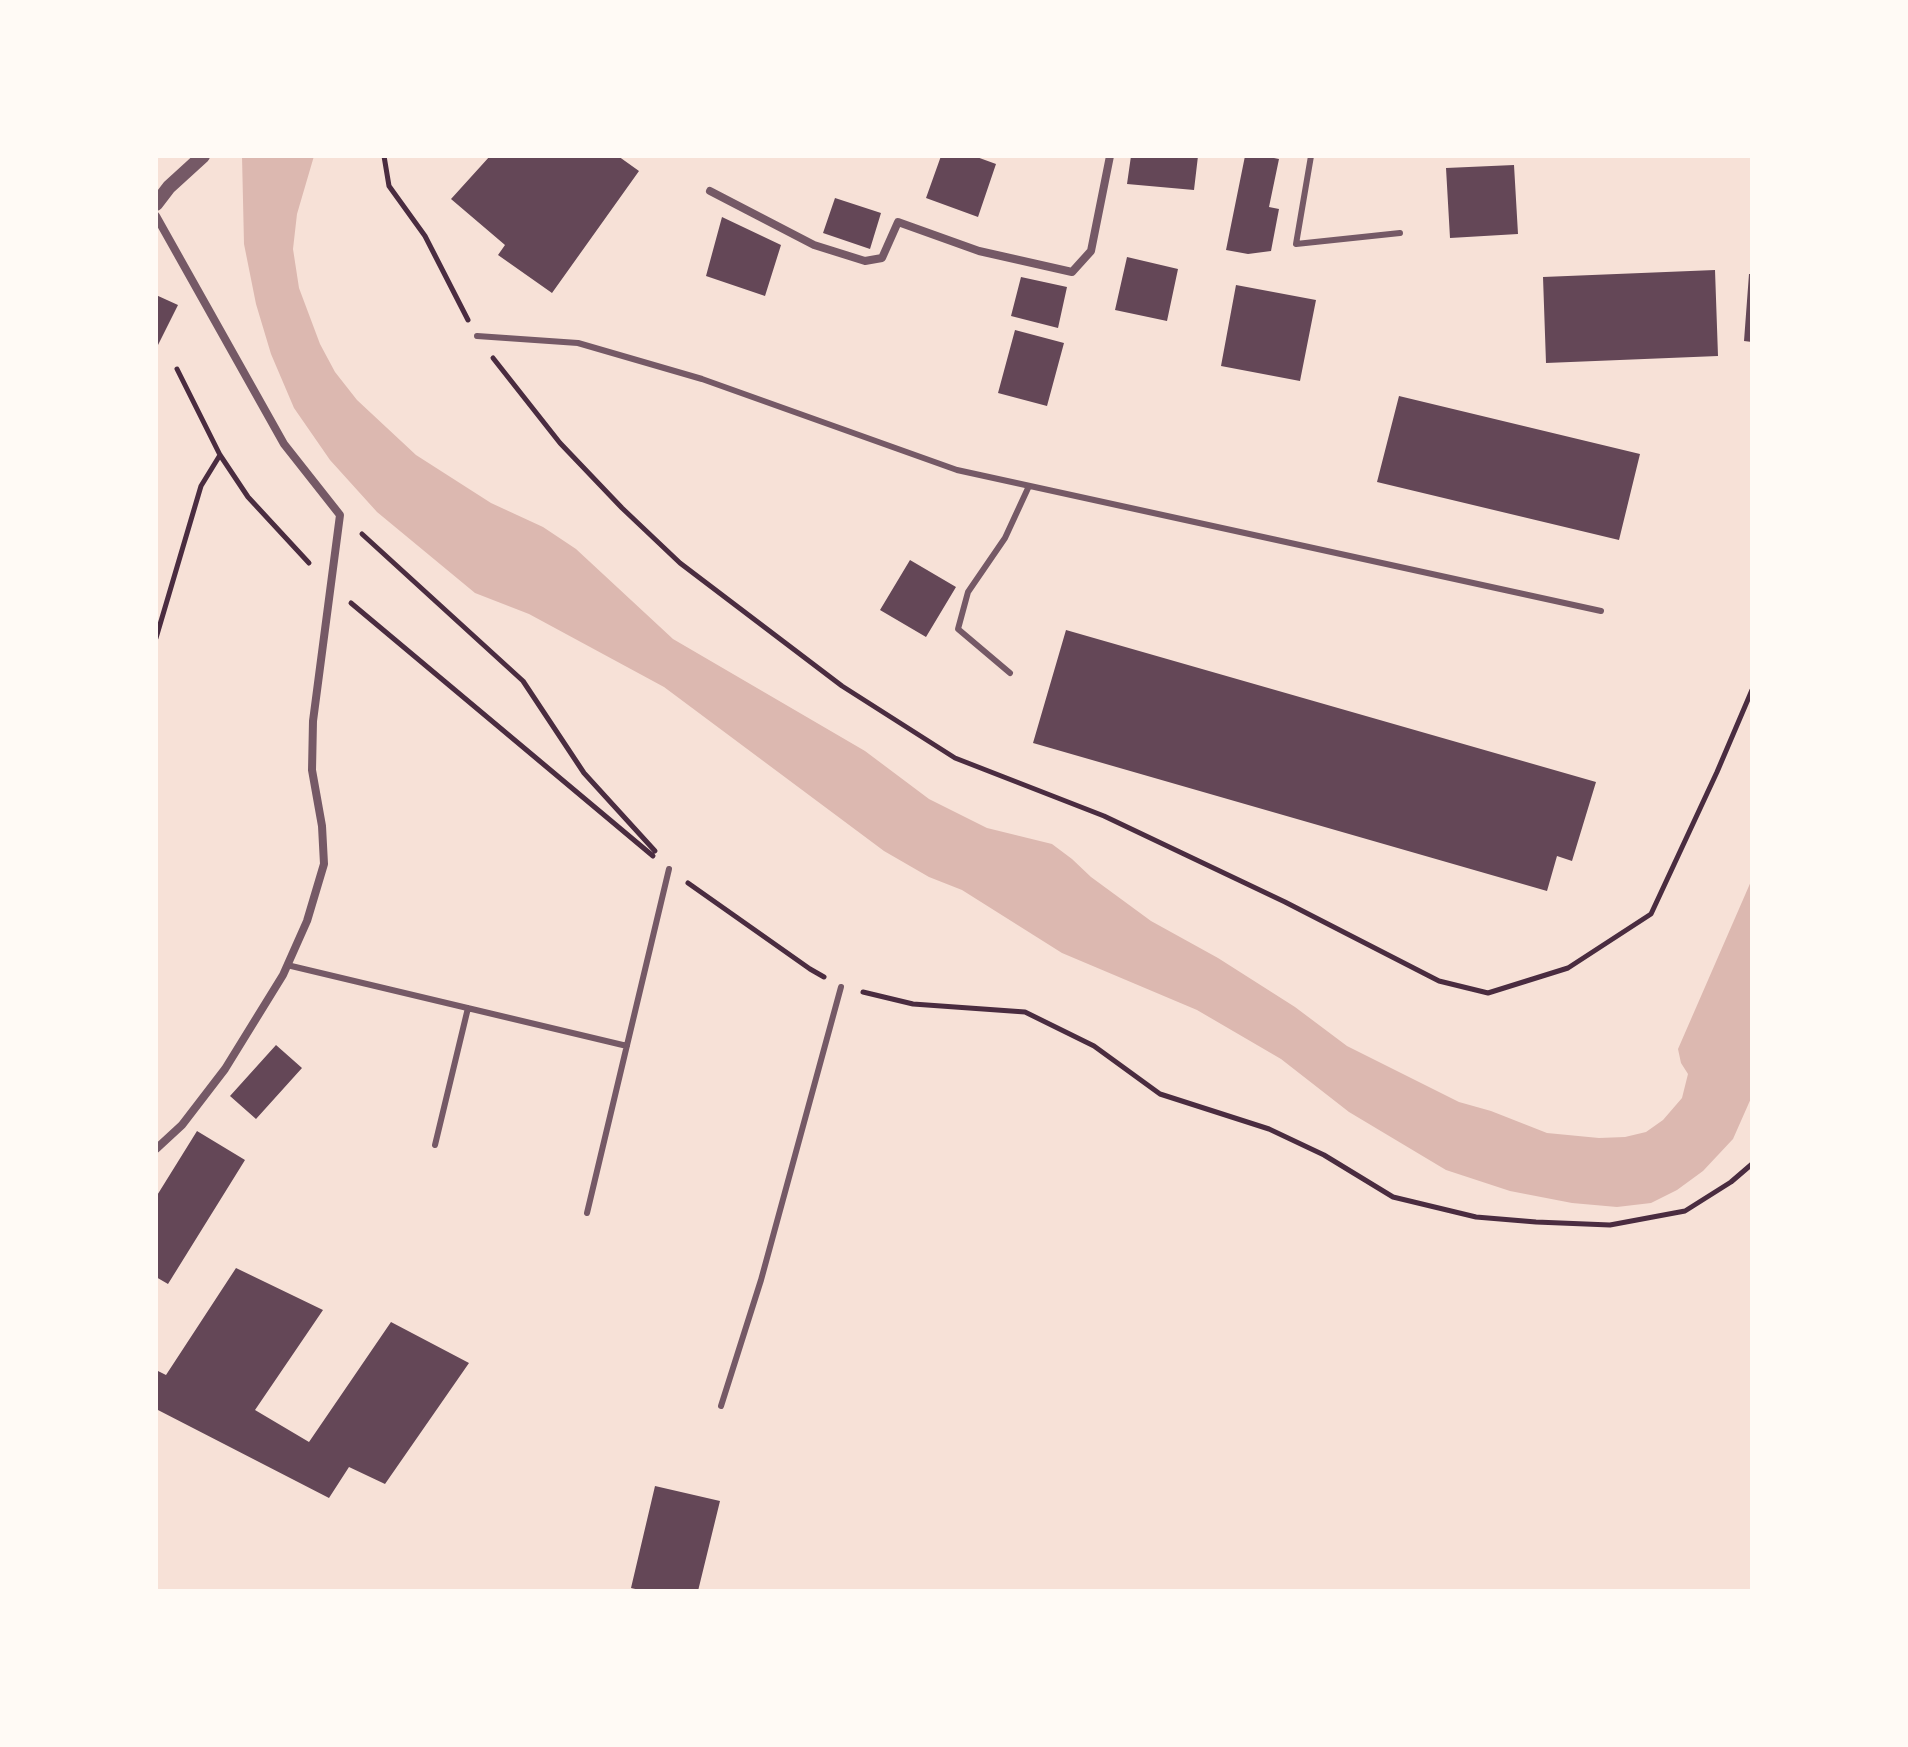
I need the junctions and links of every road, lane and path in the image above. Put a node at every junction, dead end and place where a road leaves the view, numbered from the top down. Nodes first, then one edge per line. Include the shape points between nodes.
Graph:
1 (384, 156) edge
2 (1110, 156) edge
3 (1311, 156) edge
4 (199, 159) edge
5 (710, 191) dead end
6 (156, 204) edge
7 (156, 216) edge
8 (1400, 233) dead end
9 (477, 336) junction
10 (177, 369) dead end
11 (220, 455) junction
12 (1029, 486) junction
13 (340, 515) junction
14 (331, 586) junction
15 (1601, 611) dead end
16 (156, 638) edge
17 (1010, 673) dead end
18 (1752, 690) edge
19 (669, 869) junction
20 (287, 965) junction
21 (841, 987) junction
22 (468, 1008) junction
23 (627, 1046) junction
24 (435, 1145) dead end
25 (156, 1149) edge
26 (1752, 1164) edge
27 (587, 1213) dead end
28 (721, 1406) dead end

1 - 9 path via 389,186 425,236
2 - 5 street via 1091,251 1072,272 979,251 898,222 882,258 865,261 814,245
3 - 8 lane via 1296,244
4 - 6 street
7 - 13 street via 284,444
9 - 12 lane via 578,343 702,379 957,470
9 - 18 path via 560,443 622,508 680,563 842,686 955,758 1104,816 1439,981 1488,993 1568,968 1651,914
10 - 11 path
11 - 14 path via 248,497
11 - 16 path via 201,486
12 - 15 lane
12 - 17 lane via 1005,538 968,592 958,629
13 - 14 street
13 - 19 path via 523,681 584,773
14 - 19 path
14 - 20 street via 313,721 312,770 324,864
19 - 21 path
19 - 23 lane
20 - 22 lane
20 - 25 street via 225,1069 182,1125
21 - 26 path via 913,1004 1025,1012 1094,1046 1160,1094 1269,1129 1393,1197 1476,1217 1610,1225 1685,1211
21 - 28 lane
22 - 23 lane
22 - 24 lane
23 - 27 lane

